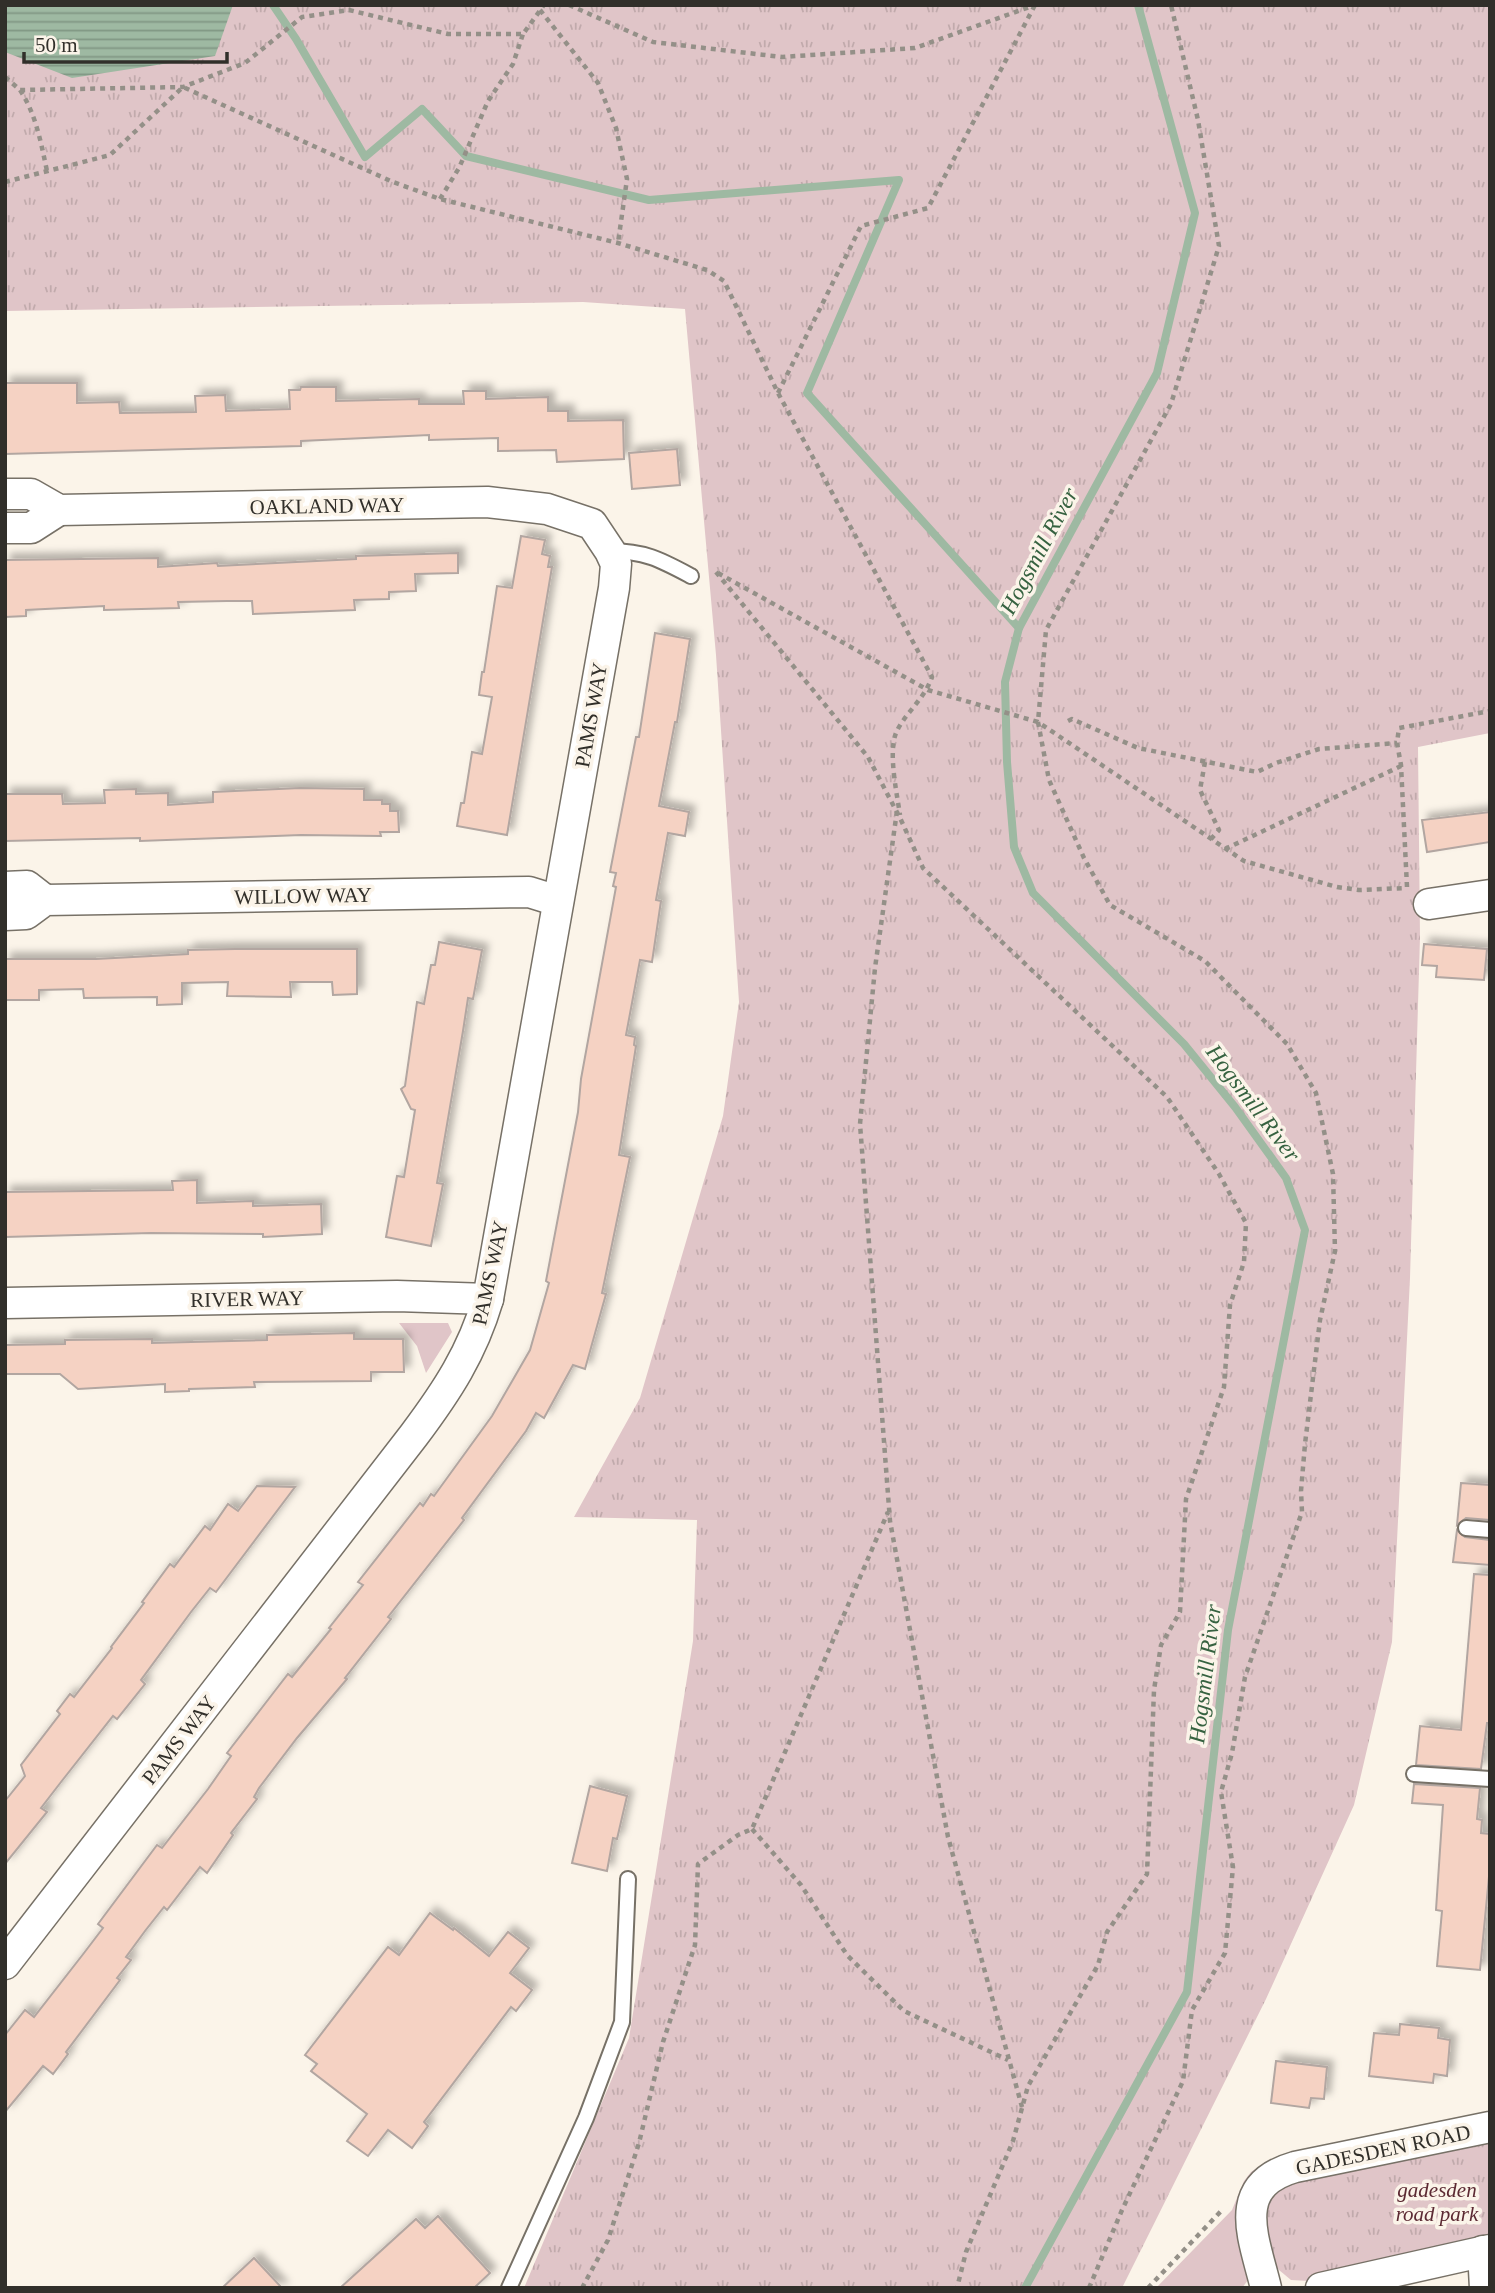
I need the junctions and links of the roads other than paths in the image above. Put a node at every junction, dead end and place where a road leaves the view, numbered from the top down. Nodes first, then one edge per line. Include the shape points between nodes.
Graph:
1 (5, 495) edge
2 (59, 510) junction
3 (592, 524) joint
4 (5, 528) edge
5 (610, 551) junction
6 (691, 576) road end
7 (5, 887) edge
8 (1490, 895) edge
9 (1418, 896) road end
10 (45, 900) junction
11 (558, 901) junction
12 (5, 915) edge
13 (488, 1299) junction
14 (5, 1303) edge
15 (1466, 1528) dead end
16 (1490, 1530) edge
17 (1414, 1774) dead end
18 (1490, 1779) edge
19 (628, 1879) dead end
20 (5, 1964) edge
21 (1490, 2127) edge
22 (1486, 2251) edge
23 (509, 2288) edge
24 (1266, 2288) edge
25 (1321, 2288) edge
26 (1485, 2288) edge

1 - 2 street, OAKLAND WAY via 31,494
2 - 3 street, OAKLAND WAY via 487,502 547,509
2 - 4 street via 31,528
3 - 5 street, PAMS WAY
5 - 6 lane via 634,551
5 - 11 street, PAMS WAY via 616,564 614,588
7 - 10 street, WILLOW WAY via 27,886
8 - 9 street
10 - 11 street, WILLOW WAY via 529,892
10 - 12 street, WILLOW WAY via 26,914
11 - 13 street, PAMS WAY
13 - 14 street, RIVER WAY via 397,1296
13 - 20 street, PAMS WAY via 479,1331 441,1399
15 - 16 lane
17 - 18 lane
19 - 23 lane via 622,2021 586,2118
21 - 24 street, GADESDEN ROAD via 1295,2167 1272,2177 1250,2205
22 - 25 street
22 - 26 street

